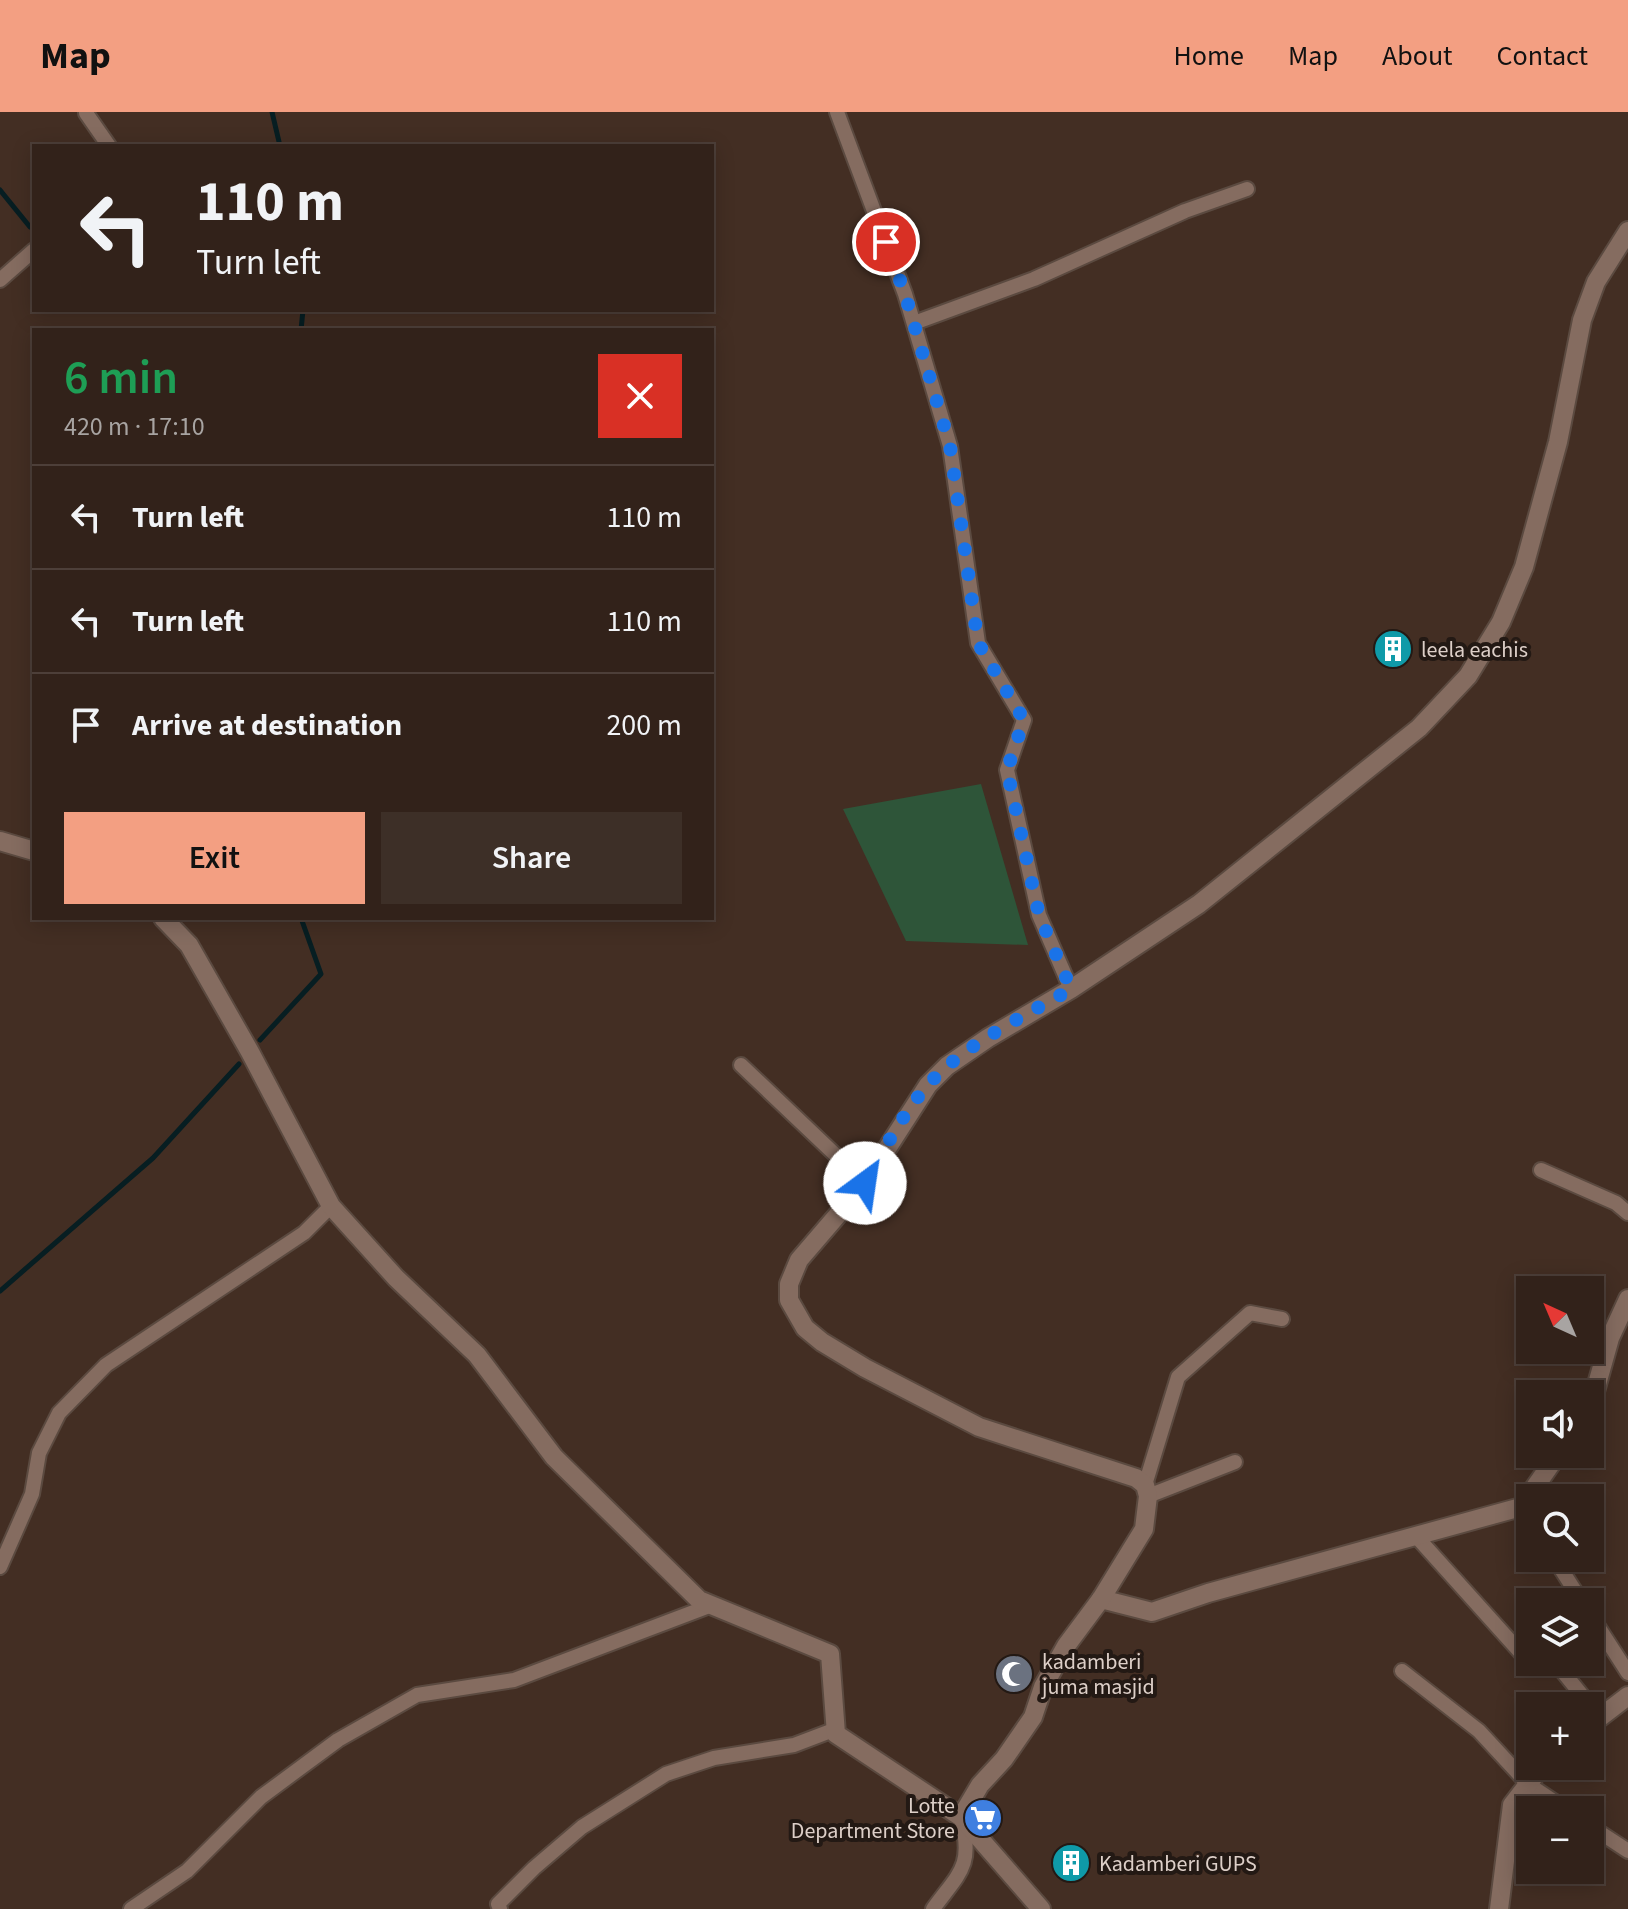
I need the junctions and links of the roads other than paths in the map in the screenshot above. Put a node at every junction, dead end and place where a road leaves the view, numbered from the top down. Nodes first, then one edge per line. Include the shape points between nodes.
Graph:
1 (837, 112) edge
2 (86, 113) edge
3 (108, 144) edge
4 (1247, 189) dead end
5 (1628, 231) edge
6 (32, 252) edge
7 (0, 280) edge
8 (914, 323) junction
9 (0, 841) edge
10 (32, 850) edge
11 (165, 920) edge
12 (1071, 989) junction
13 (741, 1065) dead end
14 (1541, 1170) dead end
15 (865, 1183) junction
16 (331, 1206) junction
17 (1628, 1213) edge
18 (1628, 1299) edge
19 (1282, 1319) dead end
20 (1604, 1346) edge
21 (1235, 1462) dead end
22 (1146, 1490) junction
23 (1516, 1516) edge
24 (1416, 1536) junction
25 (0, 1567) edge
26 (1101, 1599) junction
27 (712, 1605) junction
28 (1604, 1636) edge
29 (1516, 1647) edge
30 (1402, 1671) dead end
31 (1628, 1673) edge
32 (1566, 1676) edge
33 (1579, 1692) edge
34 (1628, 1696) edge
35 (1604, 1714) edge
36 (836, 1729) junction
37 (1531, 1780) edge
38 (1528, 1784) junction
39 (1546, 1796) edge
40 (961, 1817) junction
41 (1604, 1835) edge
42 (1628, 1851) edge
43 (131, 1909) edge
44 (500, 1909) edge
45 (933, 1909) edge
46 (1041, 1909) edge
47 (1499, 1909) edge

1 - 8 street
2 - 3 street
4 - 8 street
5 - 12 street via 1596,282 1582,320 1558,442 1524,567 1501,622 1468,676 1419,728 1199,904
6 - 7 street
8 - 12 street via 950,446 978,643 1024,720 1007,770 1039,915
9 - 10 street
11 - 16 street via 189,945
12 - 15 street via 947,1066 901,1122
13 - 15 street
14 - 17 street
15 - 22 street via 799,1260 789,1284 789,1300 805,1328 865,1368 967,1422 1136,1478
16 - 25 street via 304,1233 106,1365 59,1413 39,1453 32,1494
16 - 27 street via 477,1355 554,1457 699,1600
18 - 20 street
19 - 22 street via 1250,1313 1178,1377
21 - 22 street
22 - 26 street via 1144,1529
23 - 24 street
24 - 26 street via 1152,1612
24 - 29 street
26 - 40 street via 1043,1687 1033,1717
27 - 36 street via 830,1654
27 - 43 street via 514,1680 417,1695 338,1740 261,1797 187,1871
28 - 31 street
30 - 38 street via 1479,1731
32 - 33 street
34 - 35 street
36 - 40 street via 836,1734
36 - 44 street via 794,1745 714,1758 666,1774 582,1827 534,1868 498,1904
37 - 38 street
38 - 39 street
38 - 47 street via 1512,1805
40 - 45 street via 968,1845 964,1867
40 - 46 street
41 - 42 street

